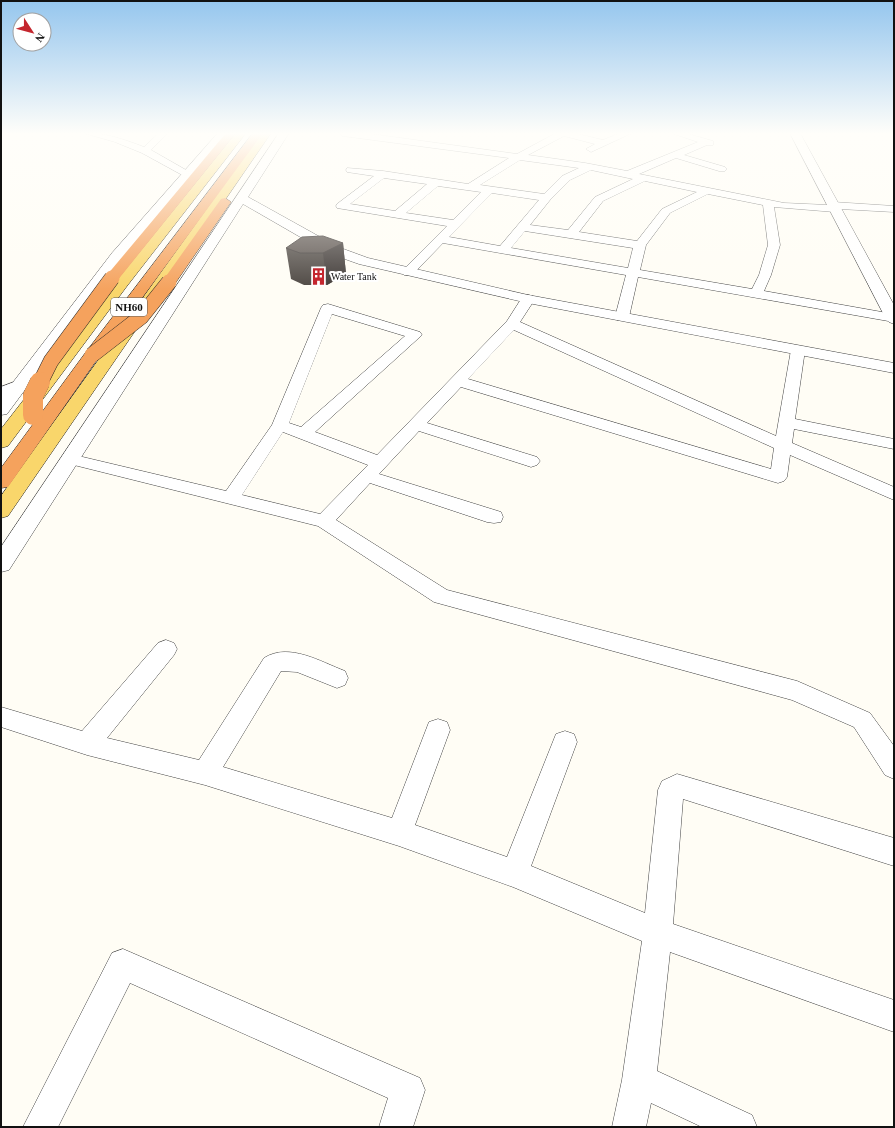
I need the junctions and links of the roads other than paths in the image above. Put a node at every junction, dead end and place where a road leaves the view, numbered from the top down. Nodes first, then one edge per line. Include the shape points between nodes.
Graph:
1 (178, 186) edge
2 (188, 186) edge
3 (199, 186) edge
4 (208, 186) edge
5 (219, 186) edge
6 (229, 186) edge
7 (236, 186) edge
8 (249, 186) edge
9 (368, 186) edge
10 (432, 186) edge
11 (461, 186) edge
12 (558, 186) edge
13 (627, 186) edge
14 (680, 186) edge
15 (823, 186) edge
16 (470, 187) joint
17 (489, 190) junction
18 (706, 191) junction
19 (241, 198) junction
20 (546, 198) junction
21 (768, 203) junction
22 (834, 207) junction
23 (894, 209) edge
24 (397, 215) junction
25 (456, 224) junction
26 (523, 227) junction
27 (571, 234) junction
28 (441, 239) junction
29 (640, 245) junction
30 (503, 250) junction
31 (408, 272) junction
32 (633, 272) junction
33 (756, 294) junction
34 (528, 299) junction
35 (622, 317) junction
36 (894, 318) edge
37 (512, 324) junction
38 (798, 350) junction
39 (92, 355) junction
40 (894, 368) edge
41 (458, 381) junction
42 (22, 384) junction
43 (1, 393) edge
44 (1, 410) edge
45 (33, 415) junction
46 (786, 422) junction
47 (280, 425) junction
48 (416, 425) junction
49 (303, 434) junction
50 (1, 442) edge
51 (894, 444) edge
52 (783, 447) junction
53 (1, 458) edge
54 (70, 459) junction
55 (531, 461) dead end
56 (373, 470) junction
57 (1, 482) edge
58 (894, 494) edge
59 (230, 498) junction
60 (1, 511) edge
61 (494, 517) dead end
62 (324, 521) junction
63 (1, 564) edge
64 (166, 649) dead end
65 (336, 678) dead end
66 (1, 717) edge
67 (438, 730) dead end
68 (565, 742) dead end
69 (87, 744) junction
70 (894, 767) edge
71 (205, 773) junction
72 (399, 833) junction
73 (894, 852) edge
74 (514, 873) junction
75 (658, 933) junction
76 (894, 1016) edge
77 (639, 1080) junction
78 (40, 1127) edge
79 (396, 1127) edge
80 (629, 1127) edge
81 (740, 1127) edge

1 - 42 street via 117,256
2 - 45 highway, bridge via 112,278 51,361 33,396
3 - 50 main road
4 - 45 highway, NH60
5 - 39 highway, NH60, bridge
6 - 60 main road
7 - 39 highway, bridge via 169,282 141,317
8 - 19 street
9 - 24 street via 341,206
10 - 24 street
11 - 16 street
12 - 20 street
13 - 27 street via 599,199
14 - 18 street
15 - 22 street
16 - 17 street
17 - 20 street
17 - 25 street
18 - 21 street
18 - 29 street via 666,211
19 - 31 street via 333,250
19 - 54 street
20 - 26 street
21 - 22 street
21 - 33 street via 774,245
22 - 23 street
22 - 36 street
24 - 25 street
25 - 28 street
26 - 27 street
26 - 30 street
27 - 29 street
28 - 30 street
28 - 31 street
29 - 32 street
30 - 32 street
31 - 34 street
32 - 33 street
32 - 35 street
33 - 36 street
34 - 35 street
34 - 37 street
35 - 38 street
37 - 41 street
37 - 52 street
38 - 40 street
38 - 46 street
39 - 57 highway, NH60
41 - 48 street
41 - 52 street via 778,477
42 - 43 street
42 - 44 street
45 - 53 highway, NH60
46 - 51 street
46 - 52 street
47 - 49 street
47 - 49 street via 328,308 415,335
47 - 59 street
48 - 55 street
48 - 56 street
49 - 56 street
52 - 58 street
54 - 59 street
54 - 63 street
56 - 61 street
56 - 62 street
59 - 62 street
62 - 70 street via 441,596 796,690 862,720
64 - 69 street
65 - 71 street via 299,663 278,661 272,665
66 - 69 street
67 - 72 street
68 - 74 street
69 - 71 street
71 - 72 street
72 - 74 street
73 - 75 street via 677,786 671,790 670,796
74 - 75 street
75 - 76 street
75 - 77 street
77 - 80 street
77 - 81 street
78 - 79 street via 123,964 408,1090

